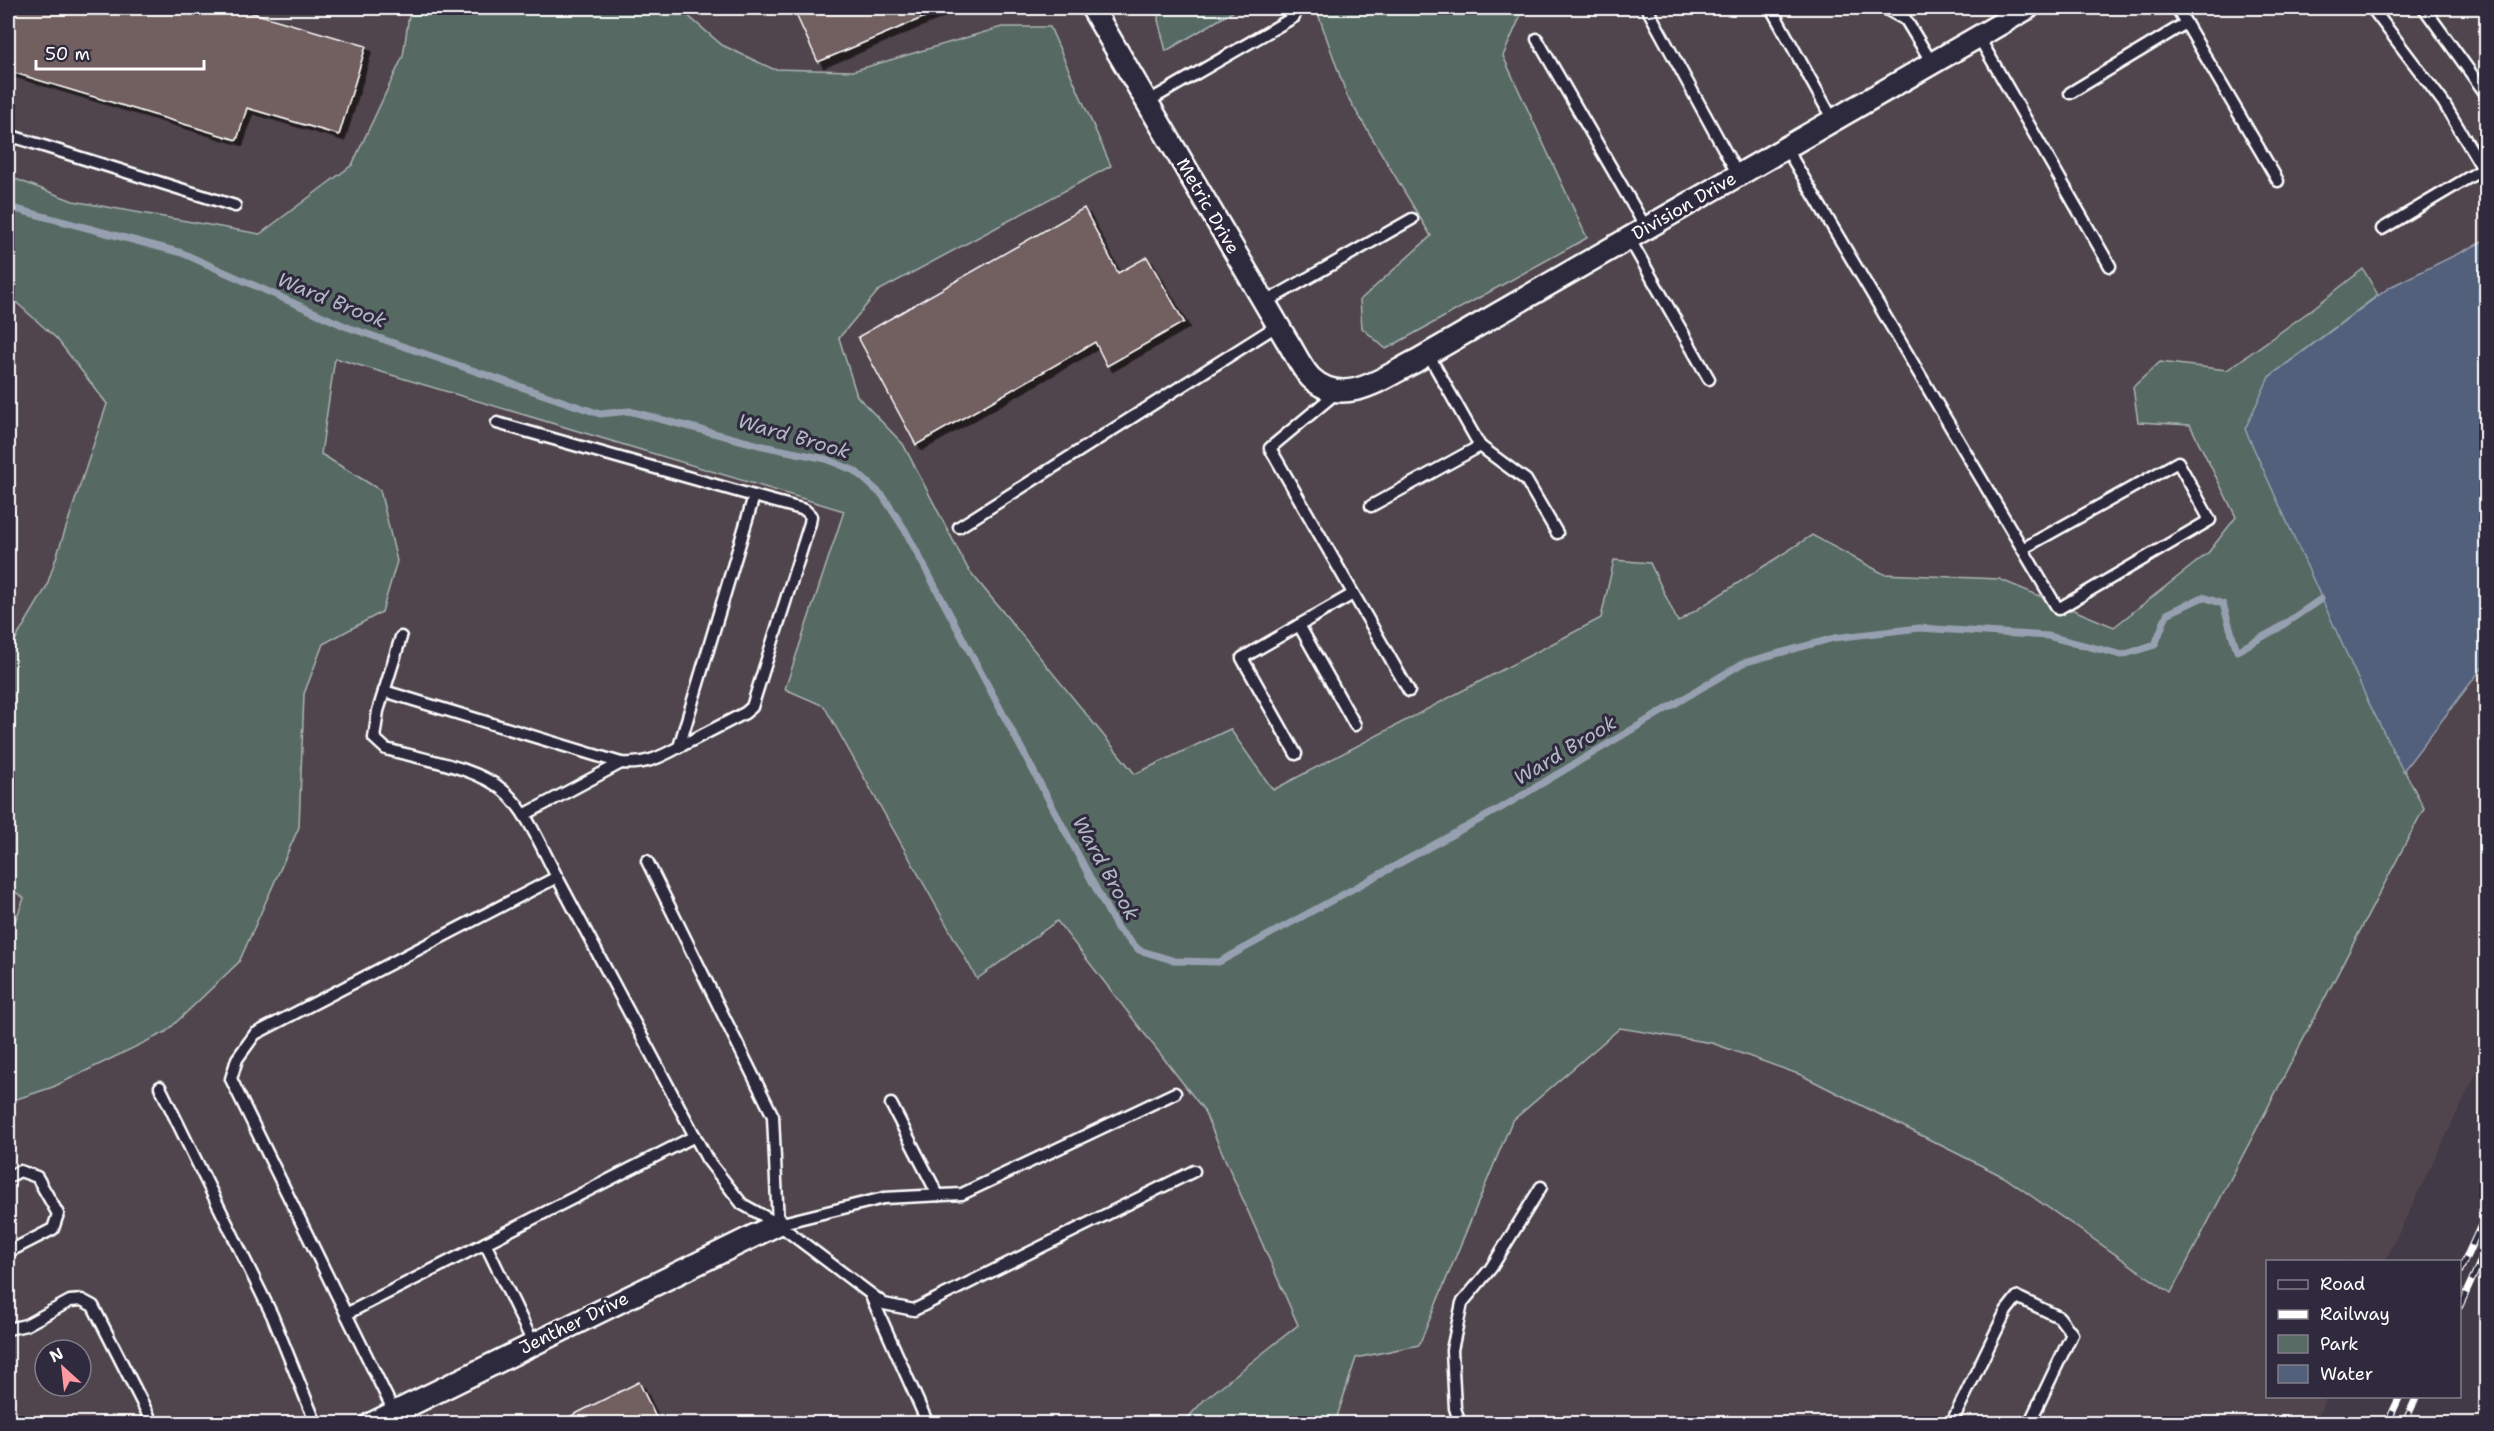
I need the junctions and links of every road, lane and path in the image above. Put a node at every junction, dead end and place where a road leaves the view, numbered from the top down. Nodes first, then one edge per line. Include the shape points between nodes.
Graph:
1 (1092, 8) edge
2 (1647, 8) edge
3 (1771, 8) edge
4 (1884, 8) edge
5 (2028, 8) edge
6 (2177, 8) edge
7 (2372, 8) edge
8 (2424, 8) edge
9 (1294, 17) dead end
10 (2186, 23) junction
11 (1978, 36) junction
12 (1537, 39) dead end
13 (1932, 63) junction
14 (2070, 93) dead end
15 (2487, 93) edge
16 (1147, 102) junction
17 (1833, 120) junction
18 (8, 135) edge
19 (1786, 148) junction
20 (1738, 175) junction
21 (2278, 181) dead end
22 (235, 206) dead end
23 (1412, 219) dead end
24 (2382, 229) dead end
25 (1638, 233) junction
26 (2110, 266) dead end
27 (1264, 303) junction
28 (1278, 325) junction
29 (1428, 354) junction
30 (1710, 379) dead end
31 (1336, 393) junction
32 (497, 423) dead end
33 (1480, 446) junction
34 (754, 496) junction
35 (1371, 506) dead end
36 (959, 527) dead end
37 (1557, 533) dead end
38 (2024, 548) junction
39 (1353, 594) junction
40 (1299, 625) junction
41 (401, 637) dead end
42 (384, 691) junction
43 (1409, 691) dead end
44 (1354, 725) dead end
45 (679, 747) junction
46 (1296, 754) dead end
47 (621, 763) junction
48 (524, 815) junction
49 (647, 861) dead end
50 (557, 877) junction
51 (160, 1087) dead end
52 (1175, 1094) dead end
53 (891, 1104) dead end
54 (694, 1136) junction
55 (1194, 1172) dead end
56 (8, 1177) edge
57 (1541, 1187) dead end
58 (938, 1195) junction
59 (778, 1224) junction
60 (485, 1243) junction
61 (8, 1252) edge
62 (869, 1293) junction
63 (346, 1314) junction
64 (8, 1329) edge
65 (532, 1343) junction
66 (397, 1418) edge
67 (153, 1424) edge
68 (316, 1424) edge
69 (370, 1424) edge
70 (928, 1424) edge
71 (1460, 1424) edge
72 (1951, 1424) edge
73 (2030, 1424) edge

1 - 16 street, Metric Drive
2 - 20 lane
3 - 17 lane
4 - 13 lane via 1906,20
5 - 11 street, Division Drive
6 - 10 lane
7 - 24 lane via 2443,102 2483,169
8 - 15 lane
9 - 16 lane
10 - 14 lane
10 - 21 lane
11 - 13 street, Division Drive
11 - 26 lane
12 - 25 lane
13 - 17 street, Division Drive
16 - 27 street, Metric Drive
17 - 19 street, Division Drive
18 - 22 lane
19 - 20 street, Division Drive
19 - 38 lane
20 - 25 street, Division Drive
23 - 27 lane
25 - 29 street, Division Drive
25 - 30 lane
27 - 28 street, Metric Drive
28 - 31 street, Metric Drive via 1310,377
28 - 36 lane
29 - 31 street, Division Drive via 1353,392
29 - 33 lane
31 - 39 lane via 1270,448
32 - 34 lane
33 - 35 lane
33 - 37 lane via 1526,480
34 - 45 lane
34 - 45 lane via 805,510 811,516 810,523 752,707
38 - 38 lane via 2058,609 2210,520 2178,462
39 - 40 lane
39 - 43 lane
40 - 44 lane
40 - 46 lane via 1242,658
41 - 42 lane
42 - 47 lane
42 - 48 lane via 374,738 386,749 485,778 504,791
45 - 47 lane via 657,759
47 - 48 lane
48 - 50 lane
49 - 59 lane via 773,1116
50 - 54 lane
50 - 63 lane via 255,1034 237,1059 231,1079
51 - 68 lane via 272,1315
52 - 58 lane via 962,1194
53 - 58 lane
54 - 59 lane via 742,1204
54 - 60 lane
55 - 62 lane via 914,1310 884,1304
56 - 61 lane via 20,1171 37,1176 58,1214 53,1229
57 - 71 lane via 1491,1268 1462,1303 1452,1350 1455,1408
58 - 59 lane via 884,1198
59 - 62 lane
59 - 65 street, Jenther Drive
60 - 63 lane
60 - 65 lane
62 - 70 lane
63 - 66 lane
64 - 67 lane via 70,1301 82,1300 93,1306
65 - 66 street, Jenther Drive
66 - 69 street, Jenther Drive
72 - 73 lane via 2006,1311 2017,1297 2059,1317 2072,1334

